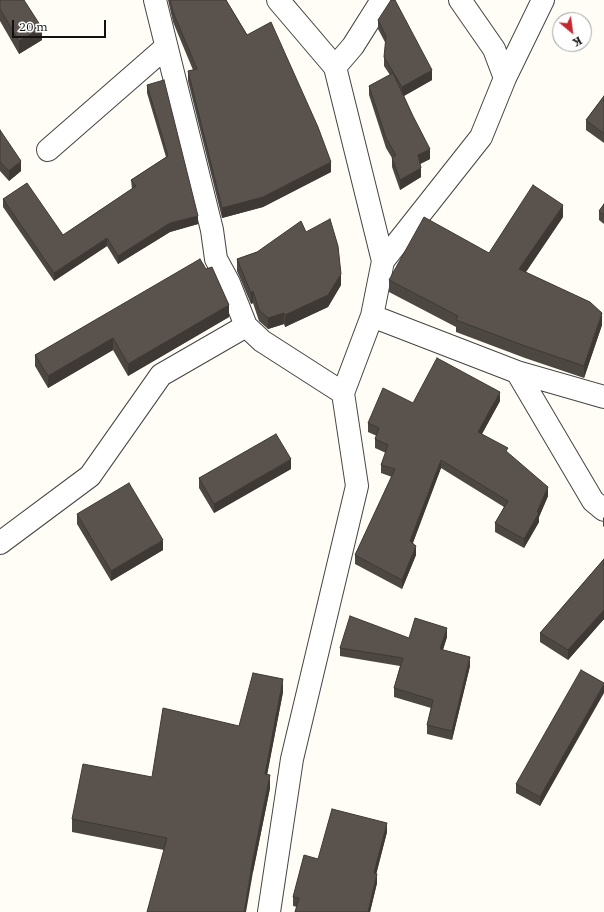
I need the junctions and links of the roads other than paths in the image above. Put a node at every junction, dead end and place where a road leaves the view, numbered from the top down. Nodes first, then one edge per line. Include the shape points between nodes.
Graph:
1 (155, 0) edge
2 (278, 0) edge
3 (382, 0) edge
4 (460, 0) edge
5 (543, 0) edge
6 (166, 47) junction
7 (335, 67) junction
8 (505, 78) junction
9 (48, 150) dead end
10 (383, 261) junction
11 (372, 316) junction
12 (246, 326) junction
13 (517, 372) junction
14 (343, 393) junction
15 (604, 397) edge
16 (604, 510) edge
17 (0, 543) edge
18 (269, 912) edge

1 - 6 street
2 - 7 street
3 - 7 street via 353,46
4 - 8 street via 494,49
5 - 8 street
6 - 9 street
6 - 12 street via 212,230 216,259 229,283
7 - 10 street
8 - 10 street via 481,137
10 - 11 street
11 - 13 street
11 - 14 street
12 - 14 street via 262,342
12 - 17 street via 161,375 90,476
13 - 15 street
13 - 16 street via 593,501
14 - 18 street via 357,486 292,759

